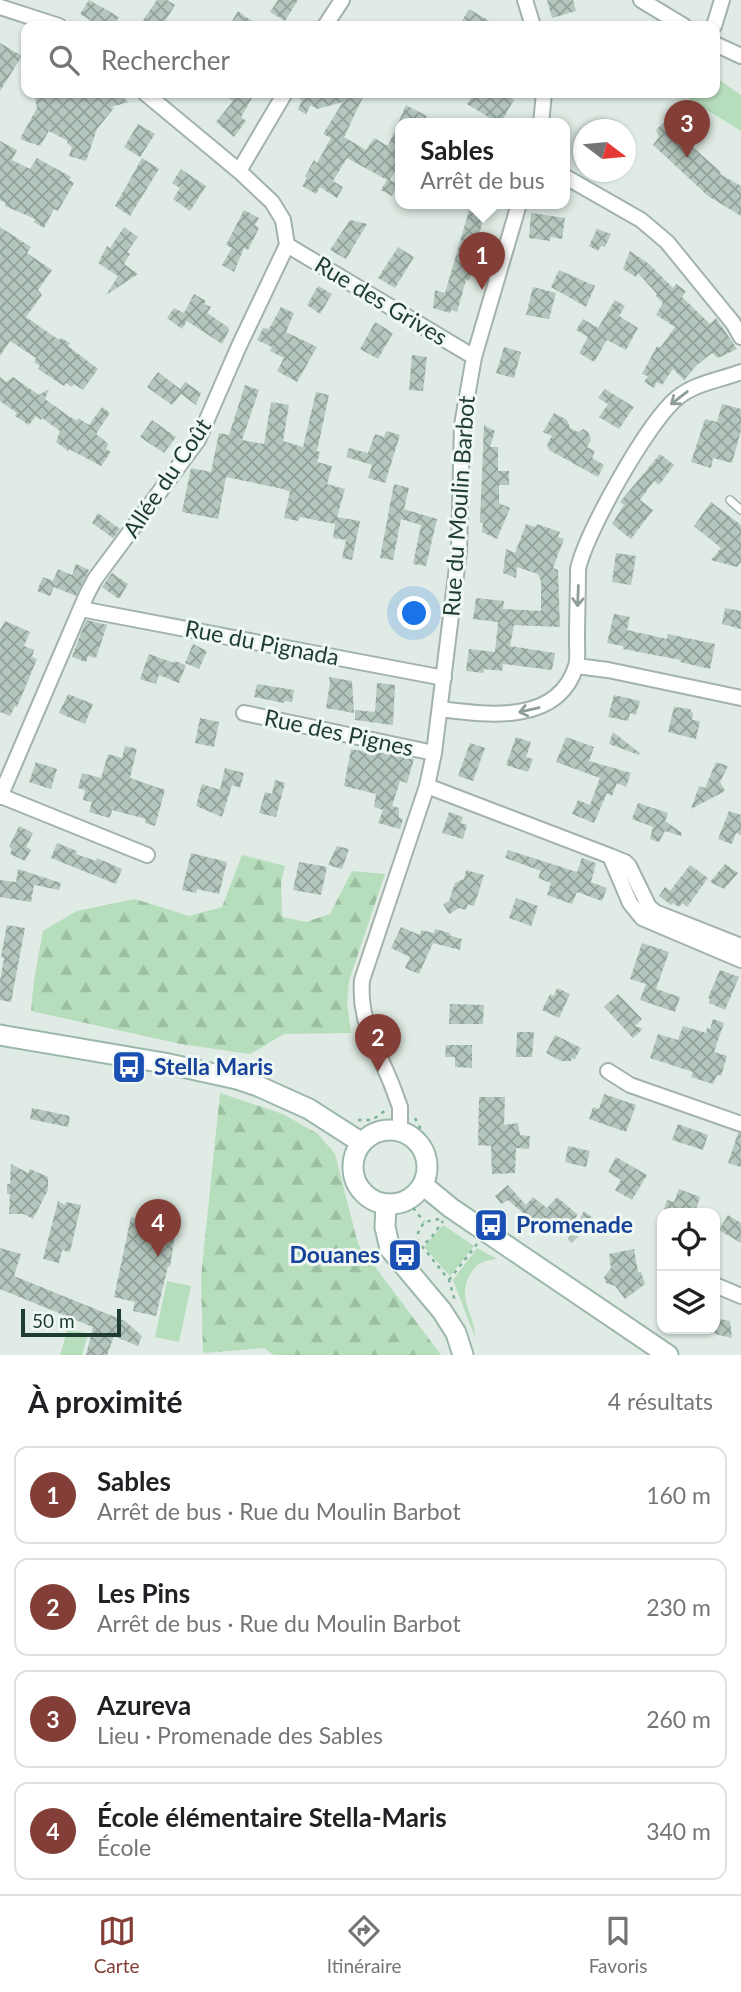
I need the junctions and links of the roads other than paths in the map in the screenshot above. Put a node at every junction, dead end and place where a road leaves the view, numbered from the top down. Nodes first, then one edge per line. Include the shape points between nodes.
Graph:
1 (342, 0) edge
2 (525, 0) edge
3 (642, 0) edge
4 (722, 0) edge
5 (0, 7) edge
6 (43, 21) edge
7 (328, 21) edge
8 (531, 21) edge
9 (676, 21) edge
10 (716, 21) edge
11 (720, 46) edge
12 (741, 56) edge
13 (151, 98) edge
14 (282, 98) edge
15 (544, 98) edge
16 (542, 118) edge
17 (239, 171) junction
18 (570, 179) edge
19 (518, 209) edge
20 (287, 245) junction
21 (741, 337) edge
22 (474, 357) junction
23 (741, 372) edge
24 (730, 500) dead end
25 (741, 510) edge
26 (81, 609) junction
27 (576, 666) junction
28 (443, 678) junction
29 (741, 698) edge
30 (440, 709) junction
31 (244, 713) dead end
32 (434, 753) junction
33 (427, 786) junction
34 (0, 796) edge
35 (147, 855) dead end
36 (610, 856) junction
37 (741, 946) edge
38 (741, 960) edge
39 (0, 1035) edge
40 (608, 1071) dead end
41 (741, 1124) edge
42 (400, 1131) junction
43 (362, 1143) junction
44 (431, 1184) junction
45 (386, 1205) junction
46 (720, 1287) edge
47 (741, 1296) edge
48 (463, 1355) edge
49 (668, 1355) edge

1 - 7 street
2 - 8 street
3 - 9 street
4 - 10 street
5 - 6 street
11 - 12 street
13 - 17 street
14 - 17 street
15 - 16 street
17 - 20 street via 272,202 283,220
18 - 21 street via 641,220 667,243
19 - 22 street, Rue du Moulin Barbot
20 - 22 street, Rue des Grives
20 - 26 street, Allée du Coût via 198,440 95,579
22 - 28 street, Rue du Moulin Barbot via 462,425 459,551
23 -> 27 street via 691,389 665,409 594,527 579,569
24 - 25 lane
26 - 28 street, Rue du Pignada
26 - 34 street, Allée du Coût
27 - 29 street
27 -> 30 street via 559,695 542,707 519,713
28 - 30 street, Rue du Moulin Barbot
30 - 32 street, Rue du Moulin Barbot
31 - 32 street, Rue des Pignes
32 - 33 street, Rue du Moulin Barbot
33 - 36 street
33 - 42 street, Rue du Moulin Barbot via 362,979 368,1034 394,1088
34 - 35 street
36 - 37 street via 629,866 655,912
36 - 38 street via 630,903 642,918
39 - 43 main road via 237,1079 309,1110
40 - 41 street via 630,1085
42 - 43 main road via 379,1132
42 - 44 main road via 419,1143 425,1153
43 - 45 main road via 354,1176 365,1195
44 - 45 main road via 408,1201
44 - 49 main road via 451,1208
45 - 48 main road via 390,1249 442,1311
46 - 47 street

